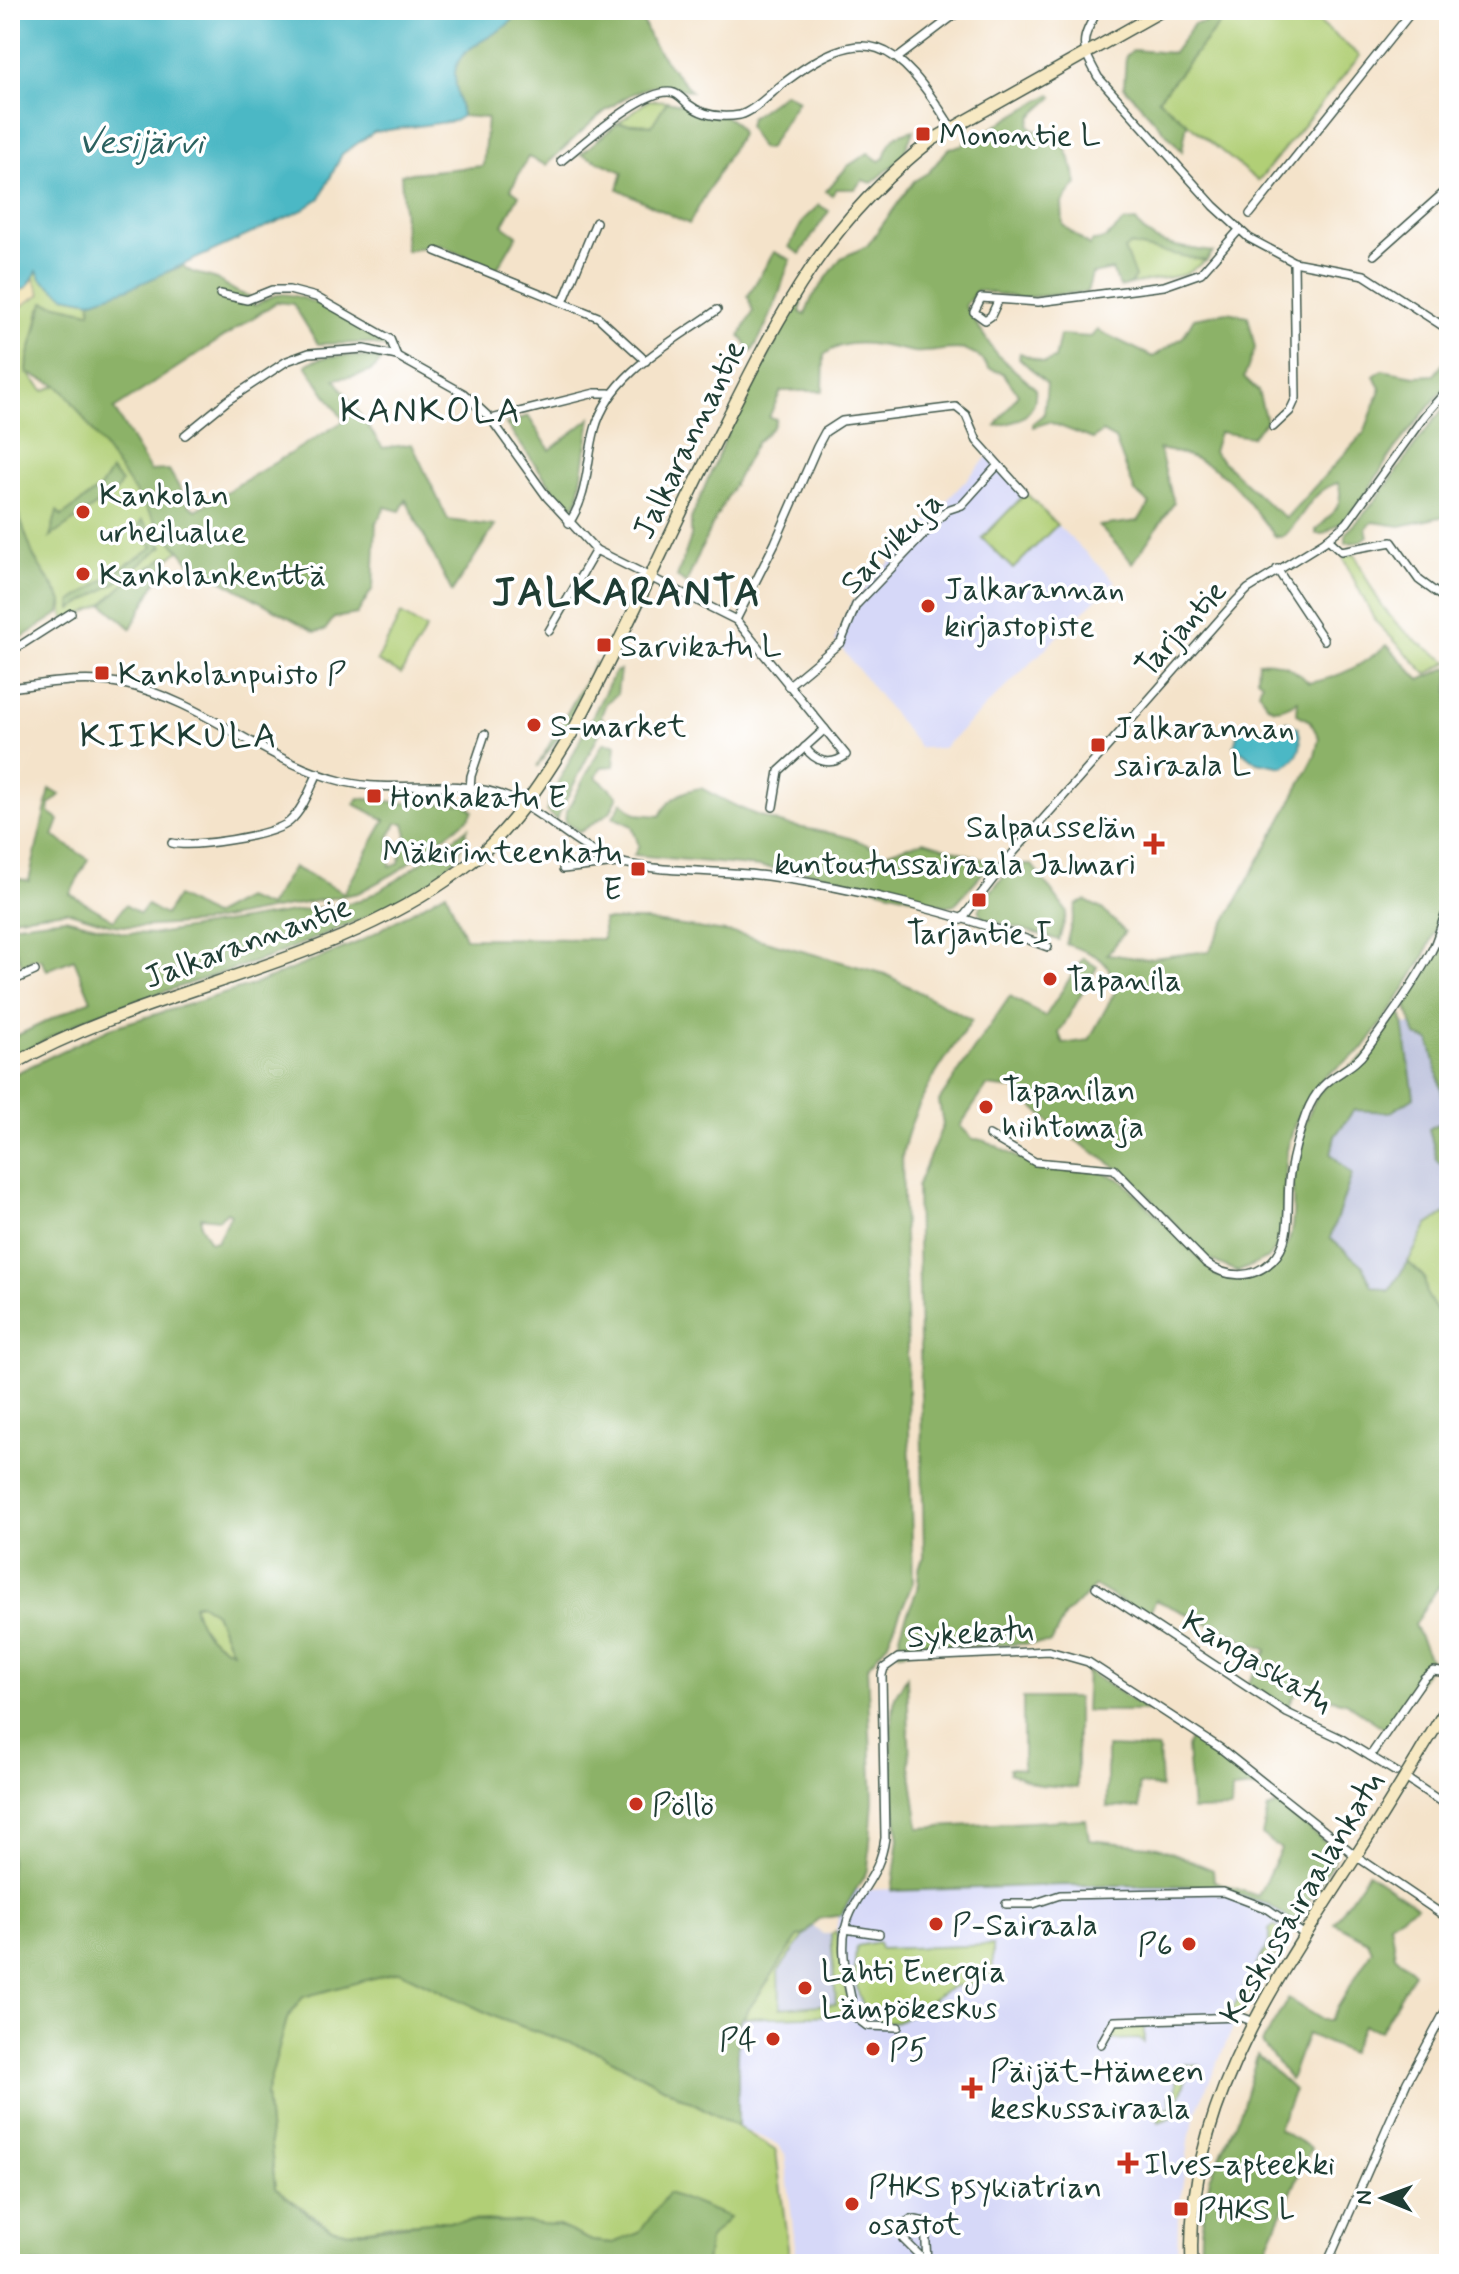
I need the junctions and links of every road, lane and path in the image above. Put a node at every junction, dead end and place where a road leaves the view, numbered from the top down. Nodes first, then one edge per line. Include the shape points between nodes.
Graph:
1 (961, 10) edge
2 (1098, 10) edge
3 (1163, 10) edge
4 (1413, 10) edge
5 (1085, 52) junction
6 (899, 57) junction
7 (951, 127) junction
8 (561, 161) dead end
9 (1449, 188) edge
10 (1250, 214) dead end
11 (596, 222) dead end
12 (1239, 230) junction
13 (436, 251) dead end
14 (1374, 255) dead end
15 (1294, 262) junction
16 (220, 294) dead end
17 (564, 300) junction
18 (998, 301) dead end
19 (717, 310) dead end
20 (1449, 330) edge
21 (397, 356) junction
22 (646, 361) junction
23 (1449, 388) edge
24 (609, 393) junction
25 (491, 419) junction
26 (1273, 427) dead end
27 (185, 435) dead end
28 (998, 465) junction
29 (1023, 492) dead end
30 (569, 523) junction
31 (1328, 539) junction
32 (596, 550) junction
33 (1277, 569) junction
34 (649, 578) junction
35 (1449, 602) edge
36 (71, 613) dead end
37 (736, 620) junction
38 (549, 631) dead end
39 (1324, 640) dead end
40 (10, 652) edge
41 (788, 686) junction
42 (10, 688) edge
43 (825, 729) junction
44 (485, 734) dead end
45 (805, 747) junction
46 (318, 773) junction
47 (470, 789) junction
48 (524, 804) junction
49 (773, 807) dead end
50 (172, 843) dead end
51 (621, 863) junction
52 (563, 869) dead end
53 (1449, 907) edge
54 (961, 920) junction
55 (1048, 947) dead end
56 (35, 971) dead end
57 (10, 982) edge
58 (10, 1066) edge
59 (989, 1135) dead end
60 (1096, 1587) dead end
61 (1449, 1673) edge
62 (871, 1676) dead end
63 (882, 1676) junction
64 (1449, 1705) edge
65 (1370, 1756) junction
66 (1396, 1772) dead end
67 (1410, 1781) dead end
68 (1449, 1807) edge
69 (1356, 1856) junction
70 (1006, 1907) dead end
71 (1449, 1919) edge
72 (845, 1929) junction
73 (879, 1934) dead end
74 (1305, 1935) junction
75 (1449, 2004) edge
76 (1252, 2021) junction
77 (898, 2027) dead end
78 (1101, 2044) dead end
79 (926, 2263) edge
80 (1192, 2264) edge
81 (1327, 2264) edge

1 - 6 street
2 - 5 street via 1083,38
3 - 5 main road, Jalkarannantie
4 - 10 street
5 - 7 main road, Jalkarannantie
5 - 12 street via 1108,90
6 - 7 street
6 - 8 street via 881,46 840,49 805,66 744,114 710,116 677,94 649,95
7 - 34 main road, Jalkarannantie via 906,159 853,213 805,274 766,340
9 - 14 street
11 - 17 street
12 - 15 street
12 - 18 street via 1201,273 1187,280 1038,302
13 - 17 street
15 - 20 street via 1364,275
15 - 26 street via 1296,398
16 - 21 street via 247,300 289,290 316,297 390,339
17 - 22 street via 598,317
19 - 22 street
21 - 25 street via 463,393
21 - 27 street via 364,349 309,353 287,361 200,419
22 - 24 street
23 - 31 street, Tarjantie via 1366,501
24 - 25 street
24 - 30 street via 594,430 580,506
25 - 30 street
28 - 29 street
28 - 37 street via 956,407 860,416 834,424 817,447
28 - 41 street, Sarvikuja via 856,605 841,642
30 - 32 street
31 - 33 street, Tarjantie
31 - 35 street via 1341,551 1392,542 1419,580
32 - 34 street
32 - 38 street
33 - 39 street
33 - 54 street, Tarjantie via 1248,589 1202,637
34 - 37 street
34 - 48 main road, Jalkarannantie via 572,733
36 - 40 street
37 - 41 street
41 - 43 street
42 - 46 street via 72,680 136,687 177,701
43 - 45 street
43 - 45 street via 846,755 830,762 817,760
44 - 47 street
45 - 49 street via 779,771
46 - 47 street via 363,784
46 - 50 street via 297,814 275,831
47 - 48 street
48 - 51 street
48 - 58 main road, Jalkarannantie via 462,869 367,926 93,1023
51 - 52 street
51 - 54 street via 793,879
53 - 59 street via 1434,947 1400,1004 1365,1053 1325,1081 1314,1098 1292,1160 1279,1252 1251,1273 1219,1273 1114,1169 1035,1162
54 - 55 street
56 - 57 street
60 - 65 street, Kangaskatu via 1287,1713
61 - 65 street via 1433,1671 1424,1678
62 - 63 street
63 - 69 street, Sykekatu via 889,1663 906,1657 1049,1651 1088,1662 1220,1748
63 - 72 street, Sykekatu via 885,1838 880,1866
64 - 69 main road, Keskussairaalankatu
65 - 66 street, Kangaskatu
67 - 68 street
69 - 71 street, Sykekatu
69 - 74 main road, Keskussairaalankatu
70 - 74 street via 1060,1895 1223,1892 1268,1909
72 - 73 street
72 - 77 street, Sykekatu via 855,2017 873,2028
74 - 76 main road, Keskussairaalankatu
75 - 81 street via 1407,2082
76 - 78 street via 1114,2021
76 - 80 main road, Keskussairaalankatu via 1208,2139 1195,2199
79 - 79 street via 925,2222 911,2219 903,2239

